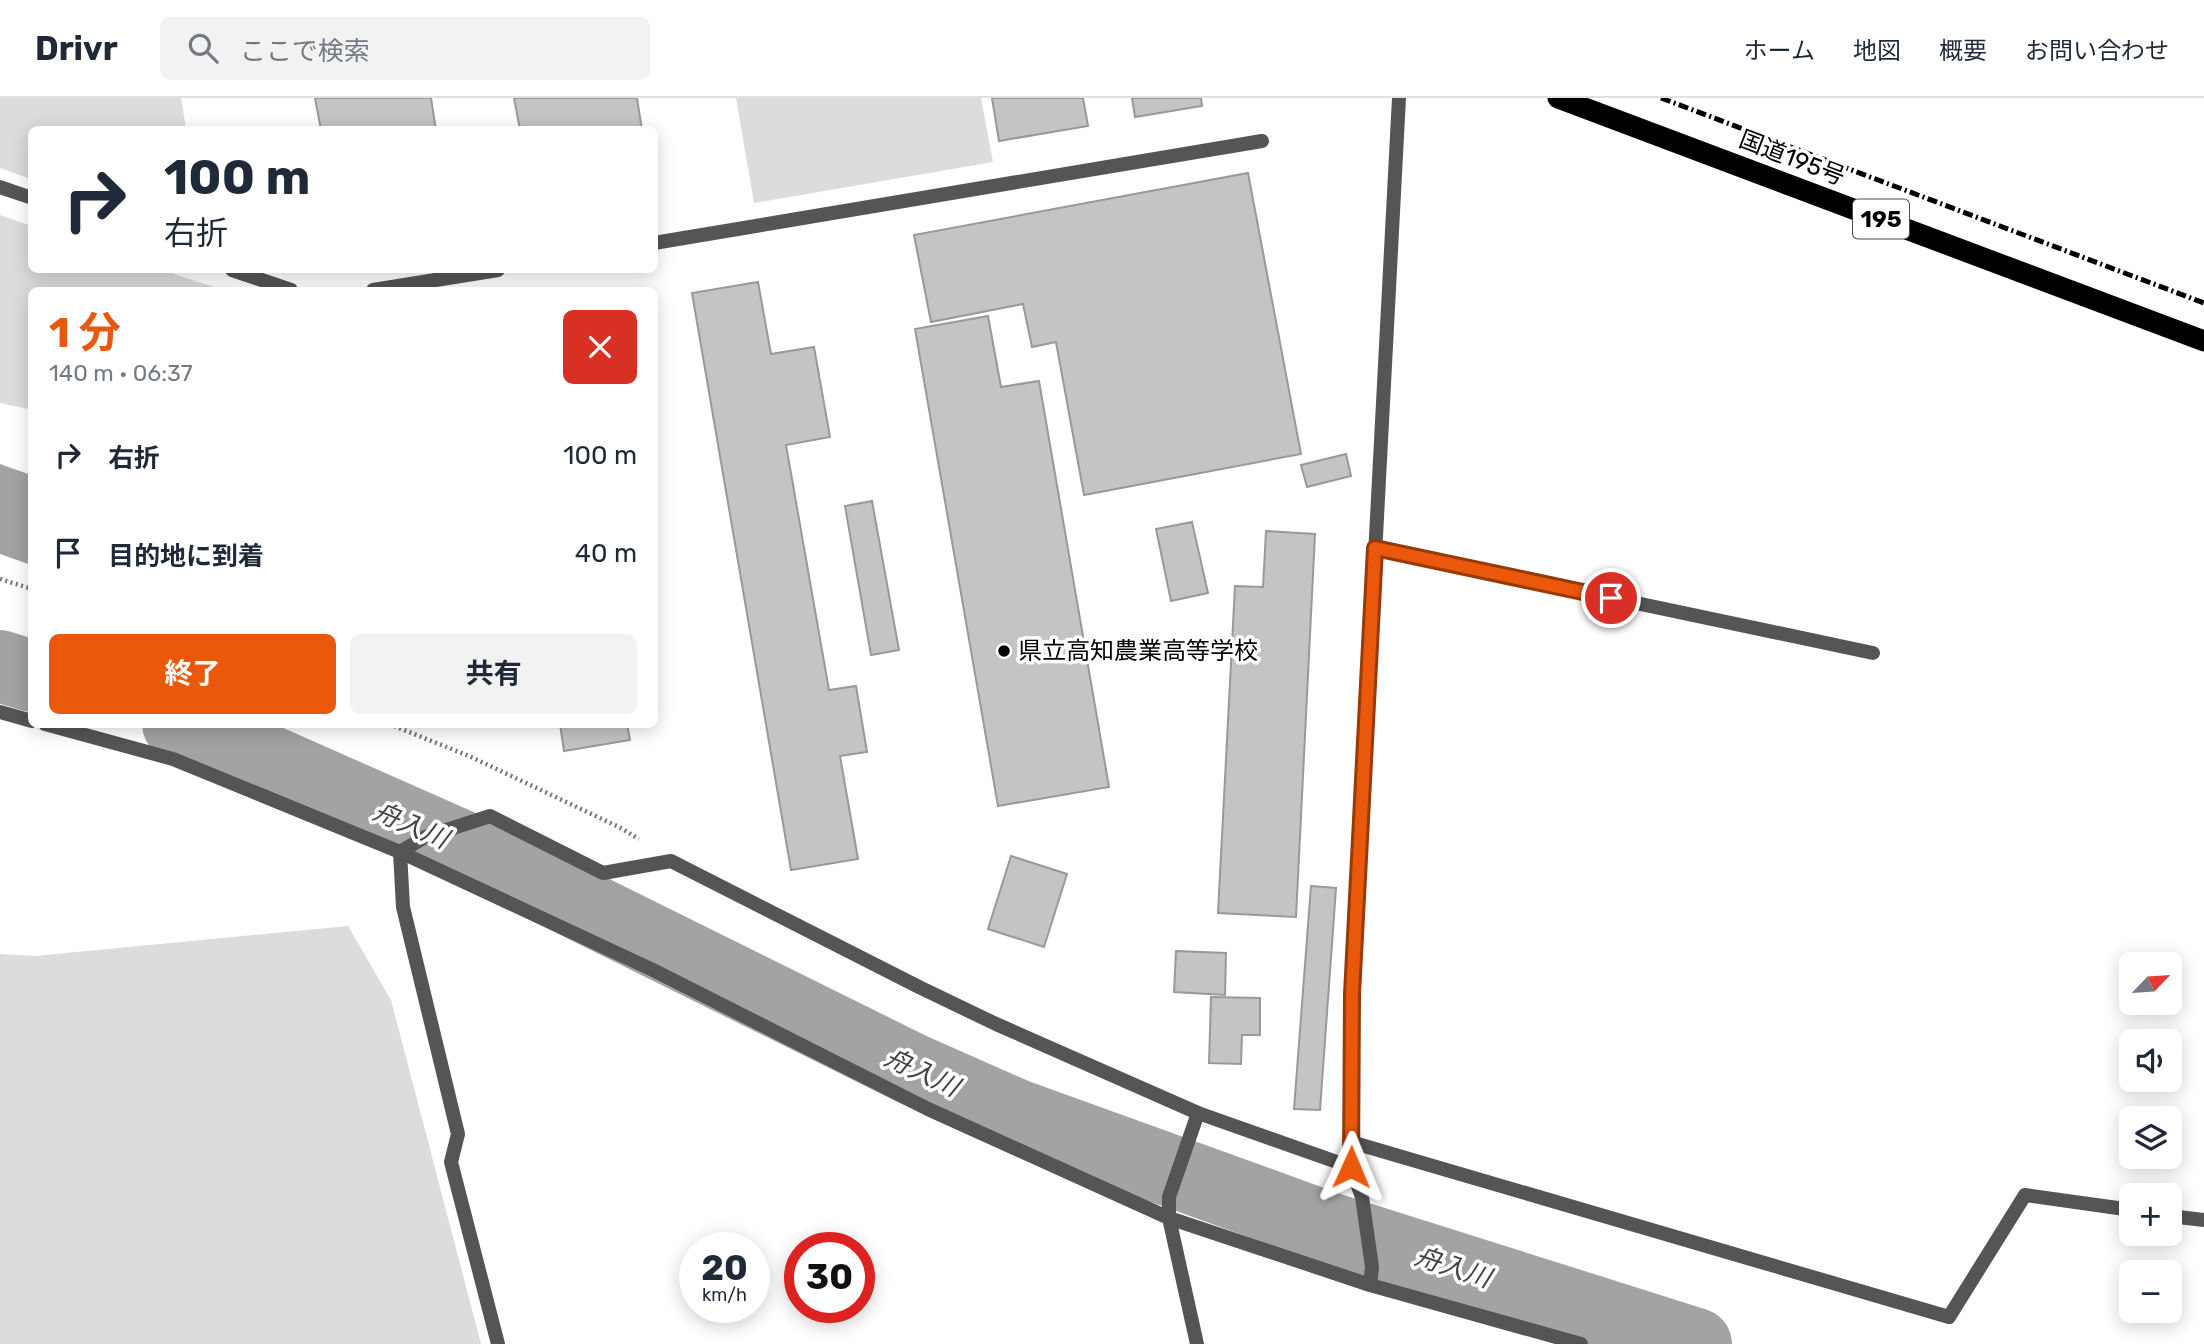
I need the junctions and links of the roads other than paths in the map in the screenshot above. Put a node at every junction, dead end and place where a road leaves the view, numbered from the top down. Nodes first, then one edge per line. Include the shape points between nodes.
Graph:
1 (1399, 98) edge
2 (1558, 98) edge
3 (1262, 141) dead end
4 (0, 187) edge
5 (28, 197) edge
6 (658, 242) edge
7 (241, 273) edge
8 (479, 273) edge
9 (282, 287) edge
10 (392, 287) edge
11 (2204, 341) edge
12 (1375, 548) junction
13 (1873, 653) dead end
14 (0, 712) edge
15 (28, 720) edge
16 (59, 728) edge
17 (400, 852) junction
18 (1198, 1113) junction
19 (1351, 1142) junction
20 (1351, 1167) junction
21 (2119, 1208) edge
22 (2182, 1217) edge
23 (1169, 1219) junction
24 (2204, 1220) edge
25 (1370, 1285) junction
26 (498, 1344) edge
27 (1197, 1344) edge
28 (1581, 1344) edge

1 - 12 street
2 - 11 highway, 国道195号 / 195
3 - 6 street
4 - 5 street
7 - 9 street
8 - 10 street
12 - 13 street
12 - 19 street via 1352,994
14 - 15 street
16 - 17 street via 173,760
17 - 18 street via 425,837 490,817 603,873 671,860 996,1024
17 - 23 street via 653,970 928,1109
17 - 26 street via 402,907 458,1134 451,1161
18 - 20 street
18 - 23 street via 1169,1197
19 - 20 street
19 - 21 street via 1949,1317 2025,1195
20 - 25 street via 1362,1197 1372,1267
22 - 24 street
23 - 25 street
23 - 27 street
25 - 28 street

